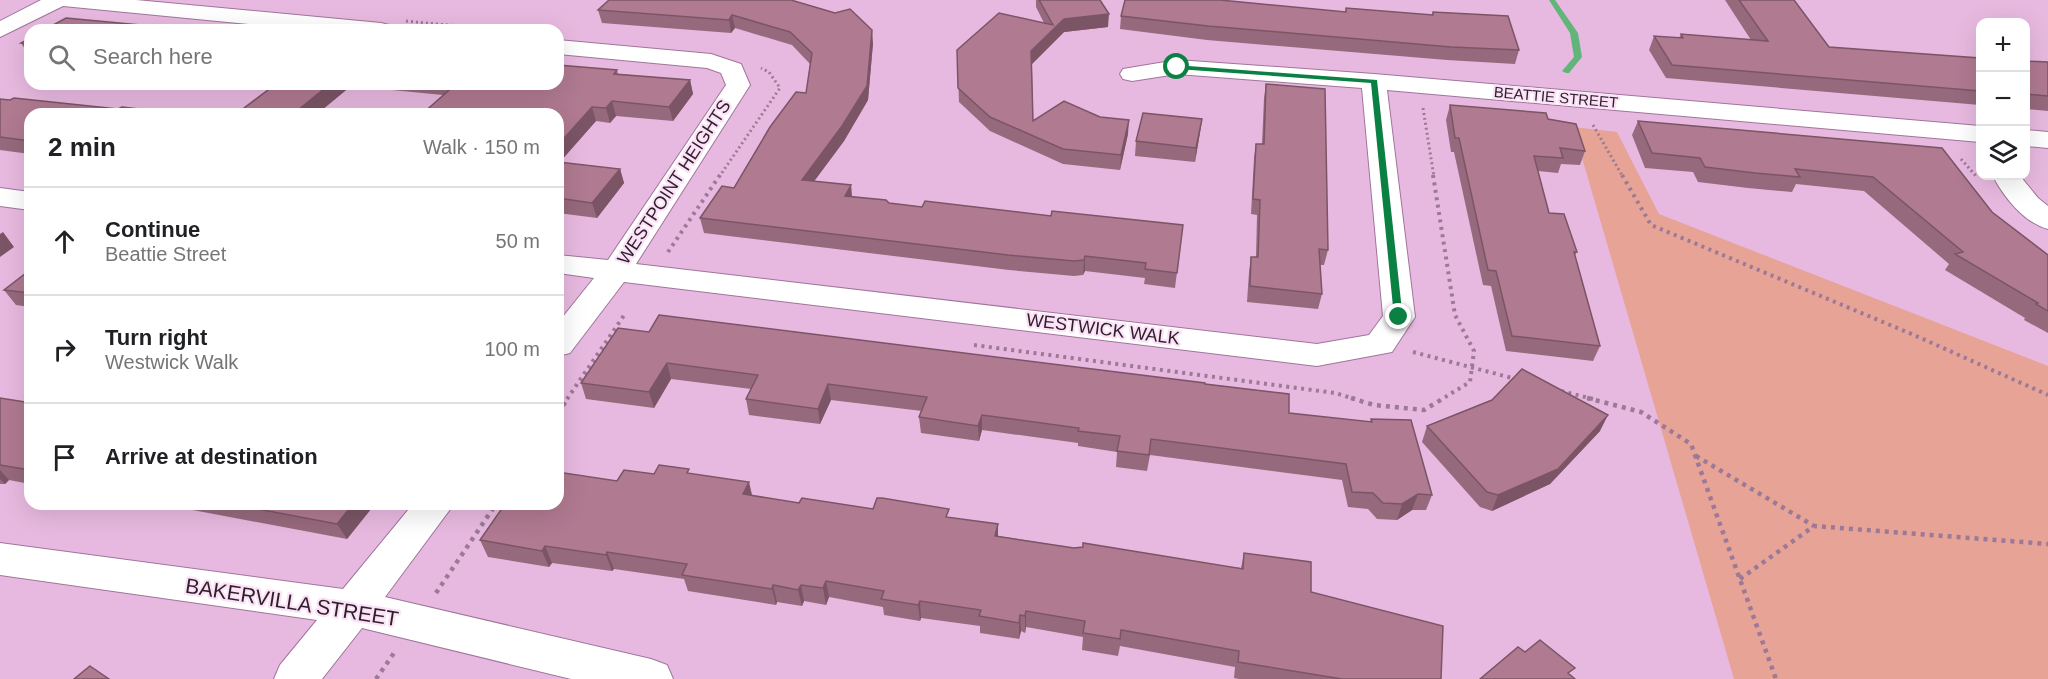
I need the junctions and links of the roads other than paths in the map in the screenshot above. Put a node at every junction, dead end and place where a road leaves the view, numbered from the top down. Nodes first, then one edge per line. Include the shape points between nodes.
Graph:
1 (58, 0) edge
2 (66, 0) edge
3 (318, 24) edge
4 (0, 30) edge
5 (564, 48) edge
6 (1132, 74) dead end
7 (1374, 81) junction
8 (1976, 136) edge
9 (2030, 138) edge
10 (2048, 140) edge
11 (1996, 180) edge
12 (0, 197) edge
13 (24, 200) edge
14 (2048, 220) edge
15 (564, 265) edge
16 (616, 270) junction
17 (564, 337) edge
18 (430, 510) edge
19 (0, 559) edge
20 (354, 608) junction
21 (296, 679) edge
22 (651, 679) edge

1 - 4 street
2 - 3 street
5 - 16 street, WESTPOINT HEIGHTS via 711,61 732,69 738,85
6 - 7 street, BEATTIE STREET via 1177,67
7 - 8 street, BEATTIE STREET
7 - 16 street, WESTWICK WALK via 1399,317 1380,344 1317,355
9 - 10 street
11 - 14 street
12 - 13 street
15 - 16 street, WESTWICK WALK
16 - 17 street, WESTPOINT HEIGHTS
18 - 20 street
19 - 20 street, BAKERVILLA STREET
20 - 21 street
20 - 22 street, BAKERVILLA STREET

